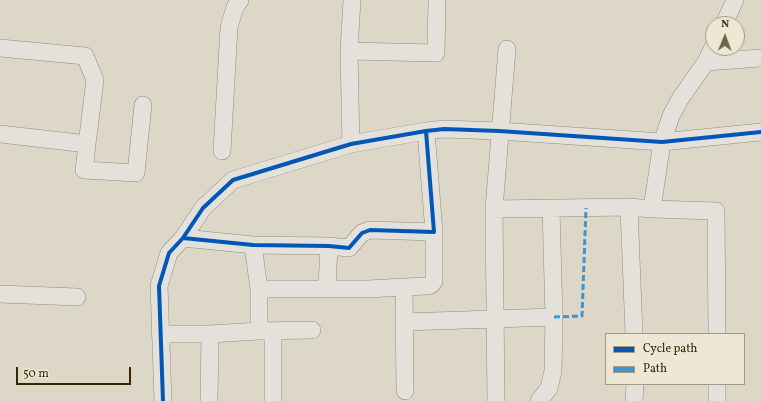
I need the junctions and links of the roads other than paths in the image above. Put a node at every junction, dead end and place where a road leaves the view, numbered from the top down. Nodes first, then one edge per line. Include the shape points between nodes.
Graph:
1 (240, 0) edge
2 (352, 0) edge
3 (437, 0) edge
4 (735, 0) edge
5 (728, 16) edge
6 (0, 48) edge
7 (507, 49) dead end
8 (349, 51) junction
9 (709, 56) edge
10 (727, 56) edge
11 (761, 58) edge
12 (143, 105) dead end
13 (426, 131) junction
14 (499, 132) junction
15 (761, 132) edge
16 (0, 134) edge
17 (662, 142) junction
18 (87, 144) junction
19 (351, 144) junction
20 (222, 151) dead end
21 (629, 207) junction
22 (551, 208) junction
23 (494, 209) junction
24 (652, 209) junction
25 (434, 232) junction
26 (183, 238) junction
27 (254, 245) junction
28 (329, 246) junction
29 (404, 287) junction
30 (327, 288) junction
31 (259, 289) junction
32 (0, 294) edge
33 (77, 297) dead end
34 (554, 317) junction
35 (495, 319) junction
36 (404, 322) junction
37 (312, 330) dead end
38 (266, 331) junction
39 (634, 333) edge
40 (717, 333) edge
41 (160, 334) junction
42 (210, 334) junction
43 (635, 385) edge
44 (717, 385) edge
45 (406, 392) dead end
46 (163, 401) edge
47 (209, 401) edge
48 (273, 401) edge
49 (496, 401) edge
50 (539, 401) edge
51 (634, 401) edge
52 (717, 401) edge

1 - 20 street via 229,27
2 - 8 street
3 - 8 street via 436,53
4 - 5 street
6 - 18 street via 85,56 95,80
7 - 14 street
8 - 19 street
9 - 17 street via 680,99
10 - 11 street
12 - 18 street via 136,173 84,170
13 - 14 street
13 - 19 street
13 - 25 street
14 - 17 street
14 - 23 street
15 - 17 street
16 - 18 street
17 - 24 street
19 - 26 street via 233,180 203,208
21 - 22 street
21 - 24 street
21 - 39 street
22 - 23 street
22 - 34 street
23 - 35 street
24 - 40 street via 716,211
25 - 28 street via 370,230 362,233 349,248
25 - 29 street via 434,281 427,286
26 - 27 street
26 - 41 street via 169,253 159,286
27 - 28 street
27 - 31 street
28 - 30 street
29 - 30 street
29 - 36 street
30 - 31 street
31 - 38 street
32 - 33 street
34 - 35 street
34 - 50 street via 553,371 549,388
35 - 36 street
35 - 49 street
36 - 45 street
37 - 38 street
38 - 42 street
38 - 48 street
41 - 42 street
41 - 46 street
42 - 47 street
43 - 51 street
44 - 52 street

